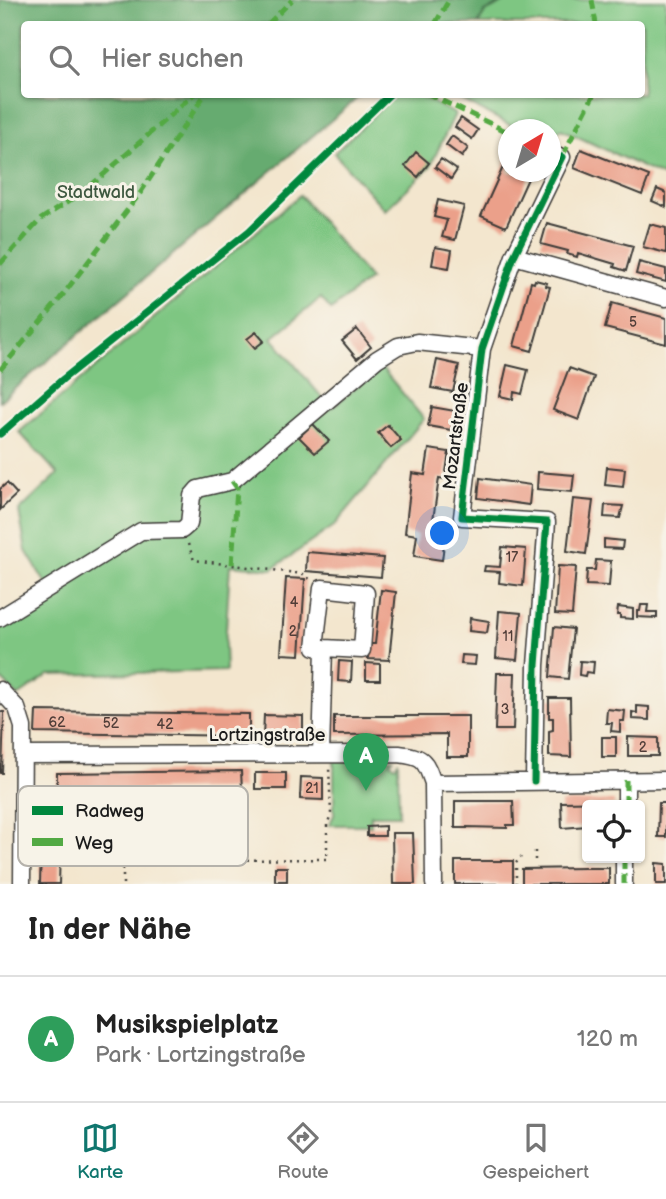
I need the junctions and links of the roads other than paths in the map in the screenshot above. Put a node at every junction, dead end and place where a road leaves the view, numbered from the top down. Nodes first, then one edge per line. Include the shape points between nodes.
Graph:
1 (562, 157) dead end
2 (514, 256) junction
3 (666, 298) edge
4 (482, 349) junction
5 (0, 618) edge
6 (324, 648) junction
7 (0, 690) edge
8 (325, 754) junction
9 (23, 755) junction
10 (626, 780) junction
11 (666, 780) edge
12 (534, 781) junction
13 (433, 783) junction
14 (23, 786) edge
15 (626, 800) edge
16 (624, 863) edge
17 (22, 866) edge
18 (22, 884) edge
19 (434, 884) edge
20 (624, 884) edge

1 - 2 street, Mozartstraße
2 - 3 street
2 - 4 street, Mozartstraße
4 - 5 street via 417,342 398,346 232,481 198,489 191,496 188,524 182,530 141,531
4 - 12 street, Mozartstraße via 462,517 547,522 536,664
6 - 6 street via 315,647 322,588 366,593 362,650
6 - 8 street
7 - 9 street via 17,708 23,727
8 - 9 street, Lortzingstraße
8 - 13 street, Lortzingstraße via 416,757 427,765
9 - 14 street
10 - 11 street
10 - 12 street
10 - 15 street
12 - 13 street
13 - 19 street
16 - 20 street
17 - 18 street

